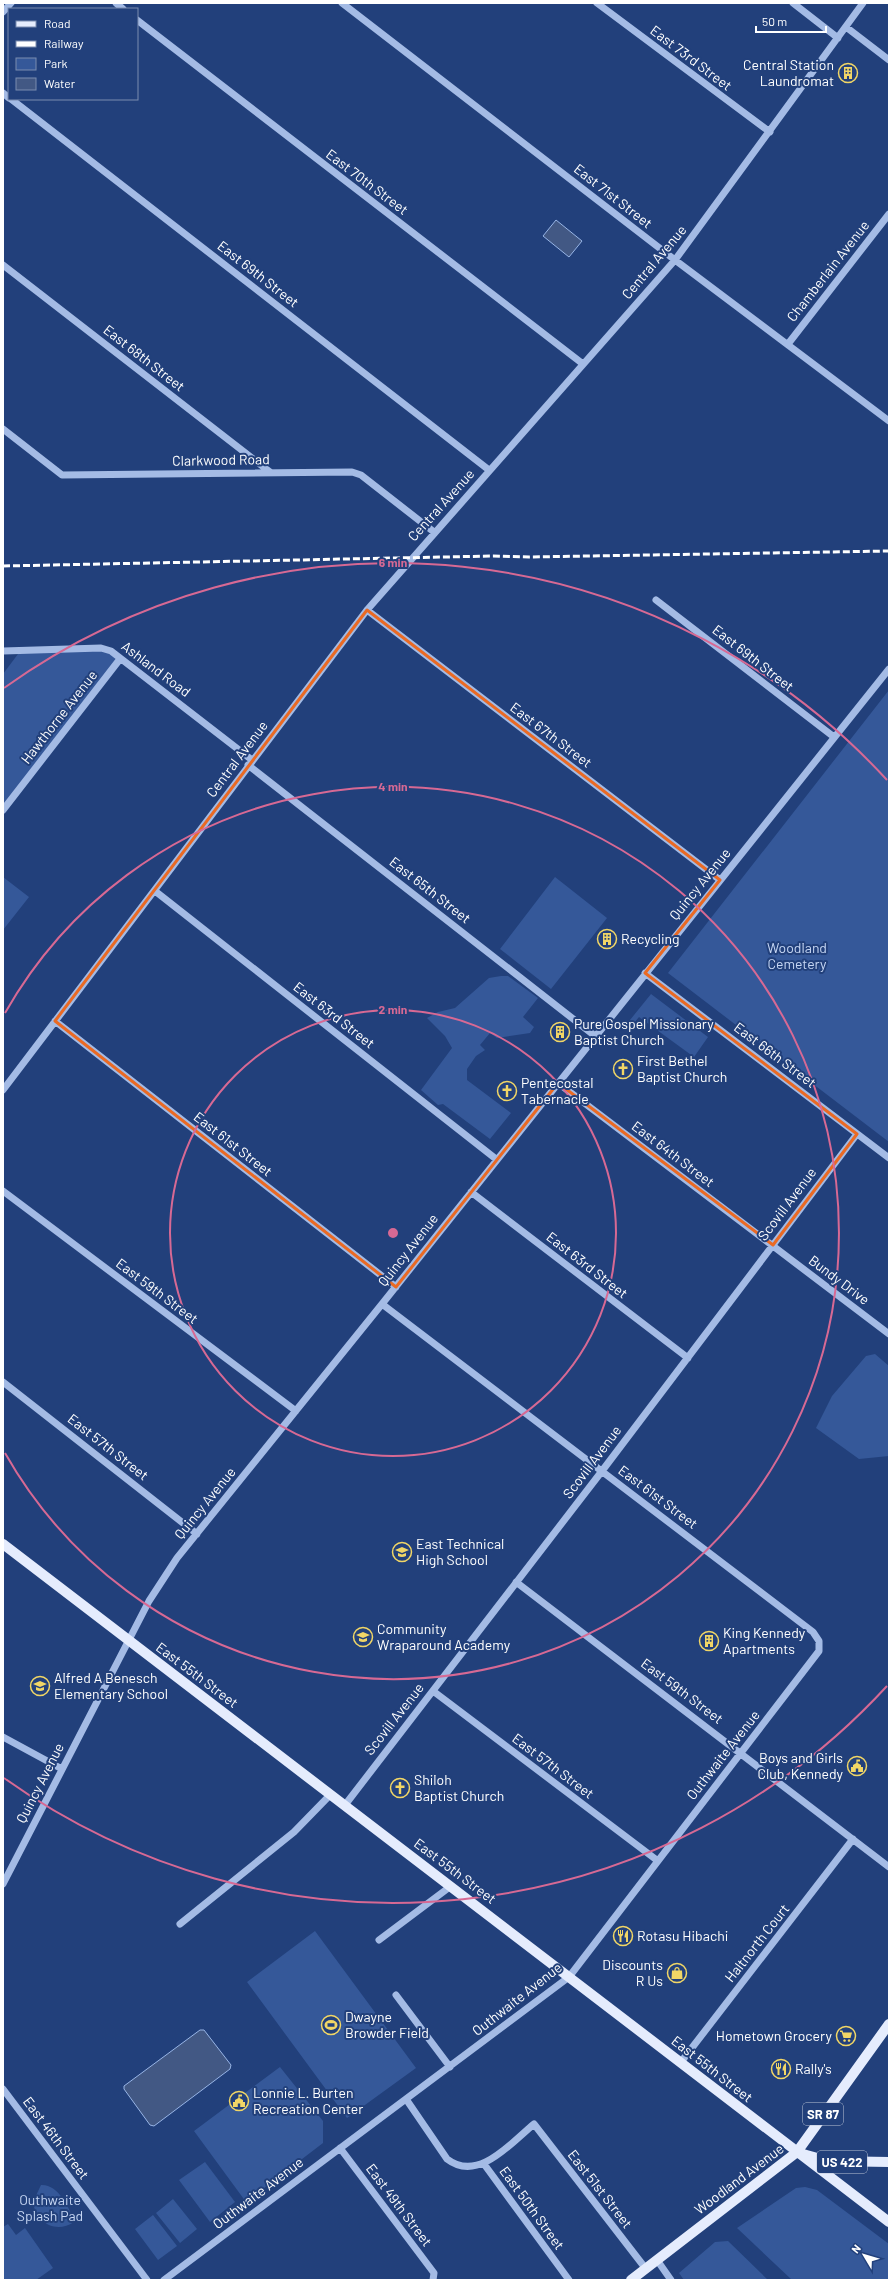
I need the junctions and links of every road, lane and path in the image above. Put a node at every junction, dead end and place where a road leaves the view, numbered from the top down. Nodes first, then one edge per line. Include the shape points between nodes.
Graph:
1 (11, 3) edge
2 (342, 3) edge
3 (597, 3) edge
4 (793, 3) edge
5 (863, 3) edge
6 (3, 12) edge
7 (138, 21) edge
8 (846, 27) junction
9 (838, 38) junction
10 (889, 60) edge
11 (13, 100) edge
12 (770, 132) junction
13 (889, 214) edge
14 (675, 260) junction
15 (3, 265) edge
16 (788, 344) junction
17 (583, 364) junction
18 (889, 421) edge
19 (3, 430) edge
20 (489, 470) junction
21 (270, 472) junction
22 (434, 532) junction
23 (656, 600) dead end
24 (367, 610) junction
25 (3, 651) edge
26 (120, 659) junction
27 (889, 669) edge
28 (834, 737) junction
29 (250, 762) junction
30 (3, 810) edge
31 (720, 880) junction
32 (155, 891) junction
33 (645, 973) junction
34 (55, 1021) junction
35 (595, 1036) junction
36 (558, 1083) junction
37 (3, 1090) edge
38 (857, 1134) junction
39 (889, 1158) edge
40 (496, 1160) junction
41 (3, 1191) edge
42 (471, 1192) junction
43 (772, 1245) junction
44 (396, 1287) junction
45 (382, 1304) junction
46 (889, 1334) edge
47 (688, 1358) junction
48 (3, 1382) edge
49 (296, 1411) junction
50 (602, 1471) junction
51 (196, 1534) junction
52 (3, 1544) edge
53 (516, 1582) junction
54 (129, 1640) junction
55 (819, 1641) joint
56 (432, 1691) junction
57 (3, 1737) edge
58 (742, 1753) junction
59 (62, 1769) junction
60 (331, 1794) junction
61 (345, 1805) junction
62 (853, 1839) junction
63 (658, 1861) junction
64 (889, 1866) edge
65 (3, 1884) edge
66 (450, 1886) junction
67 (180, 1924) dead end
68 (379, 1940) dead end
69 (569, 1977) junction
70 (396, 1995) dead end
71 (889, 2024) edge
72 (681, 2062) junction
73 (450, 2067) junction
74 (3, 2089) edge
75 (406, 2099) junction
76 (340, 2148) junction
77 (797, 2152) junction
78 (889, 2162) edge
79 (484, 2164) junction
80 (889, 2222) edge
81 (657, 2260) junction
82 (646, 2269) junction
83 (147, 2280) edge
84 (164, 2280) edge
85 (434, 2280) edge
86 (569, 2280) edge
87 (631, 2280) edge
88 (671, 2280) edge

1 - 6 street
2 - 14 street, East 71st Street
3 - 12 street, East 73rd Street
4 - 9 street
5 - 8 street, Central Avenue
7 - 17 street, East 70th Street
8 - 9 street, Central Avenue
8 - 10 street
9 - 12 street, Central Avenue
11 - 20 street, East 69th Street
12 - 14 street, Central Avenue
13 - 16 street, Chamberlain Avenue
14 - 16 street, East 71st Street
14 - 17 street, Central Avenue
15 - 21 street, East 68th Street
16 - 18 street, East 71st Street
17 - 20 street, Central Avenue
19 - 21 street, Clarkwood Road via 62,475
20 - 22 street, Central Avenue
21 - 22 street, Clarkwood Road via 352,472 361,475
22 - 24 street, Central Avenue
23 - 28 street, East 69th Street
24 - 29 street, Central Avenue
24 - 31 street, East 67th Street
25 - 26 street, Ashland Road via 101,648 111,651
26 - 29 street, Ashland Road
26 - 30 street, Hawthorne Avenue
27 - 28 street, Quincy Avenue
28 - 31 street, Quincy Avenue
29 - 32 street, Central Avenue
29 - 35 street, East 65th Street
31 - 33 street, Quincy Avenue
32 - 34 street, Central Avenue
32 - 40 street, East 63rd Street
33 - 35 street, Quincy Avenue
33 - 38 street, East 66th Street
34 - 37 street, Central Avenue
34 - 44 street, East 61st Street
35 - 36 street, Quincy Avenue
36 - 40 street, Quincy Avenue
36 - 43 street, East 64th Street
38 - 39 street, East 66th Street
38 - 43 street, Scovill Avenue
40 - 42 street, Quincy Avenue
41 - 49 street, East 59th Street
42 - 44 street, Quincy Avenue
42 - 47 street, East 63rd Street
43 - 46 street, Bundy Drive
43 - 47 street, Scovill Avenue
44 - 45 street, Quincy Avenue
45 - 49 street, Quincy Avenue
45 - 50 street, East 61st Street
47 - 50 street, Scovill Avenue
48 - 51 street, East 57th Street
49 - 51 street, Quincy Avenue
50 - 53 street, Scovill Avenue
50 - 55 street, East 61st Street via 813,1632
51 - 54 street, Quincy Avenue via 162,1578
52 - 54 main road, East 55th Street
53 - 56 street, Scovill Avenue
53 - 58 street, East 59th Street
54 - 59 street, Quincy Avenue
54 - 60 main road, East 55th Street
55 - 58 street, Outhwaite Avenue via 819,1651
56 - 61 street, Scovill Avenue
56 - 63 street, East 57th Street
57 - 59 street
58 - 62 street, East 59th Street
58 - 63 street, Outhwaite Avenue
59 - 65 street, Quincy Avenue
60 - 61 main road, East 55th Street
60 - 67 street via 294,1832
61 - 66 main road, East 55th Street
62 - 64 street, East 59th Street
62 - 72 street, Haltnorth Court
63 - 69 street, Outhwaite Avenue
66 - 68 street
66 - 69 main road, East 55th Street
69 - 72 main road, East 55th Street
69 - 73 street, Outhwaite Avenue
70 - 73 street
71 - 77 main road, Woodland Avenue / SR 87
72 - 77 main road, East 55th Street
73 - 75 street, Outhwaite Avenue
74 - 83 street, East 46th Street
75 - 76 street, Outhwaite Avenue
75 - 79 street, East 50th Street via 448,2159 456,2166
76 - 84 street, Outhwaite Avenue
76 - 85 street, East 49th Street via 434,2273
77 - 78 main road, US 422 via 828,2161
77 - 80 main road, East 55th Street
77 - 81 main road, Woodland Avenue / US 422
79 - 82 street, East 51st Street via 534,2124
79 - 86 street, East 50th Street
81 - 82 main road, Woodland Avenue / US 422
81 - 88 street
82 - 87 main road, Woodland Avenue / US 422

